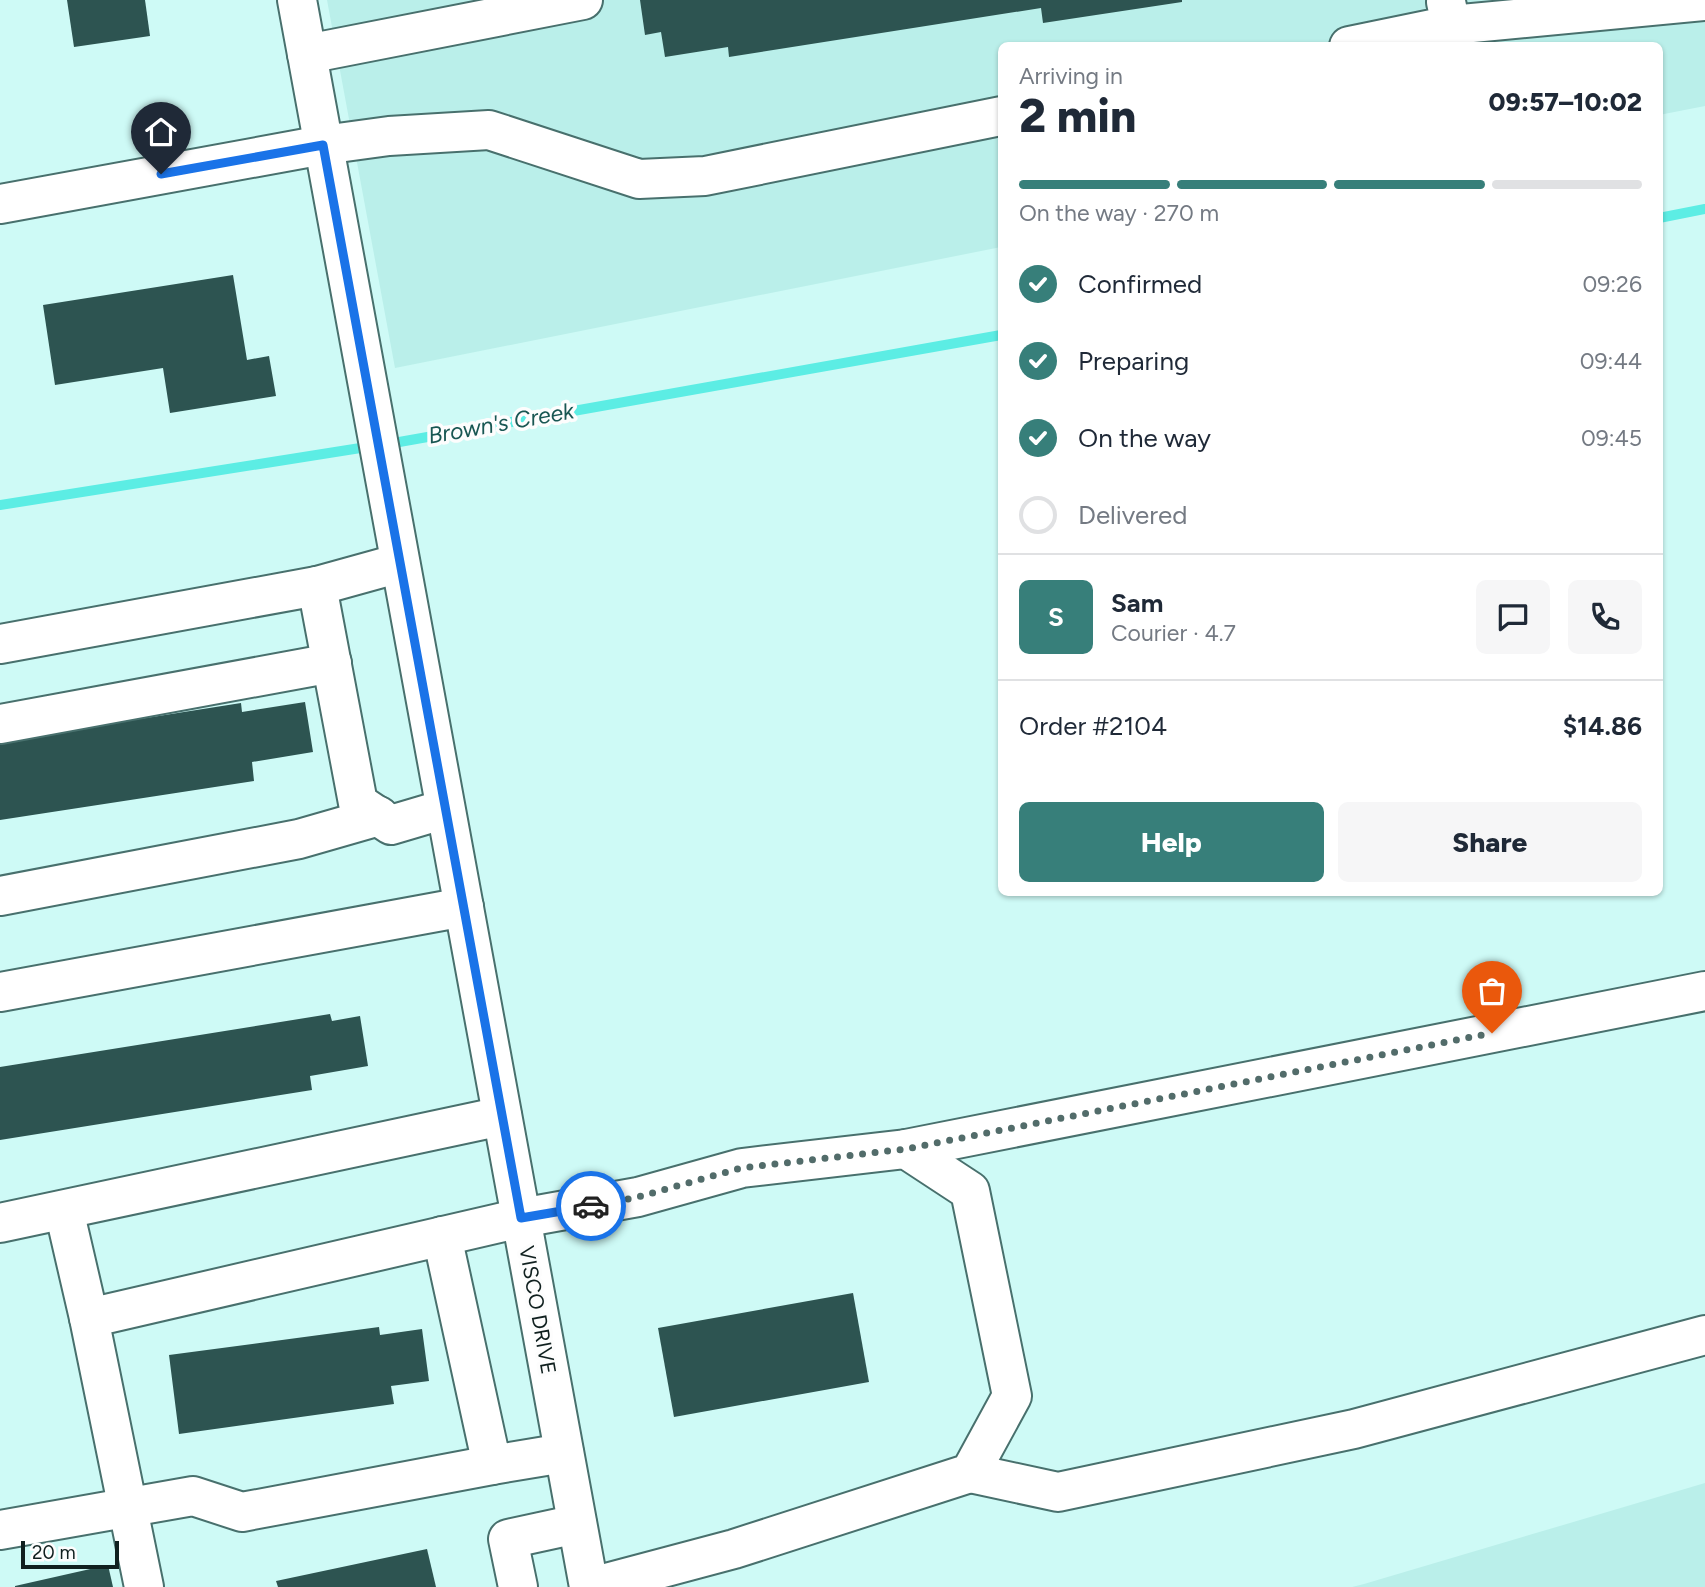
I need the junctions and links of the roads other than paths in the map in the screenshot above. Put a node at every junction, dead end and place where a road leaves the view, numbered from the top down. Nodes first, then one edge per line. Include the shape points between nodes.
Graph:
1 (297, 0) edge
2 (583, 0) edge
3 (1705, 1) edge
4 (1448, 12) edge
5 (1361, 42) edge
6 (307, 54) junction
7 (998, 117) edge
8 (323, 145) junction
9 (0, 204) edge
10 (397, 549) junction
11 (317, 586) junction
12 (0, 644) edge
13 (332, 663) junction
14 (0, 724) edge
15 (445, 809) junction
16 (379, 816) junction
17 (0, 896) edge
18 (464, 908) junction
19 (1705, 991) edge
20 (0, 992) edge
21 (502, 1116) junction
22 (906, 1149) junction
23 (64, 1210) junction
24 (521, 1218) junction
25 (0, 1223) edge
26 (443, 1236) junction
27 (89, 1318) junction
28 (1705, 1335) edge
29 (564, 1453) junction
30 (492, 1465) junction
31 (970, 1473) junction
32 (130, 1510) junction
33 (577, 1524) junction
34 (0, 1530) edge
35 (144, 1587) edge
36 (518, 1587) edge
37 (590, 1587) edge

1 - 6 street, VISCO DRIVE
2 - 6 street
3 - 4 street
4 - 5 street
6 - 8 street, VISCO DRIVE
7 - 8 street via 705,176 639,179 489,130
8 - 9 street
8 - 10 street, VISCO DRIVE
10 - 11 street
10 - 15 street, VISCO DRIVE
11 - 12 street
11 - 13 street
13 - 14 street
13 - 16 street via 358,803
15 - 16 street via 391,825
15 - 18 street, VISCO DRIVE
16 - 17 street via 299,839
18 - 20 street
18 - 21 street, VISCO DRIVE
19 - 22 street
21 - 23 street
21 - 24 street, VISCO DRIVE
22 - 24 street via 741,1168 638,1197
22 - 31 street via 970,1191 1012,1396
23 - 25 street
23 - 27 street
24 - 26 street
24 - 29 street, VISCO DRIVE
26 - 27 street
26 - 30 street
27 - 32 street
28 - 31 street via 1354,1429 1058,1492
29 - 30 street
29 - 33 street, VISCO DRIVE
30 - 32 street via 242,1512 193,1496
31 - 37 street via 734,1549
32 - 34 street
32 - 35 street
33 - 36 street via 508,1539
33 - 37 street, VISCO DRIVE

